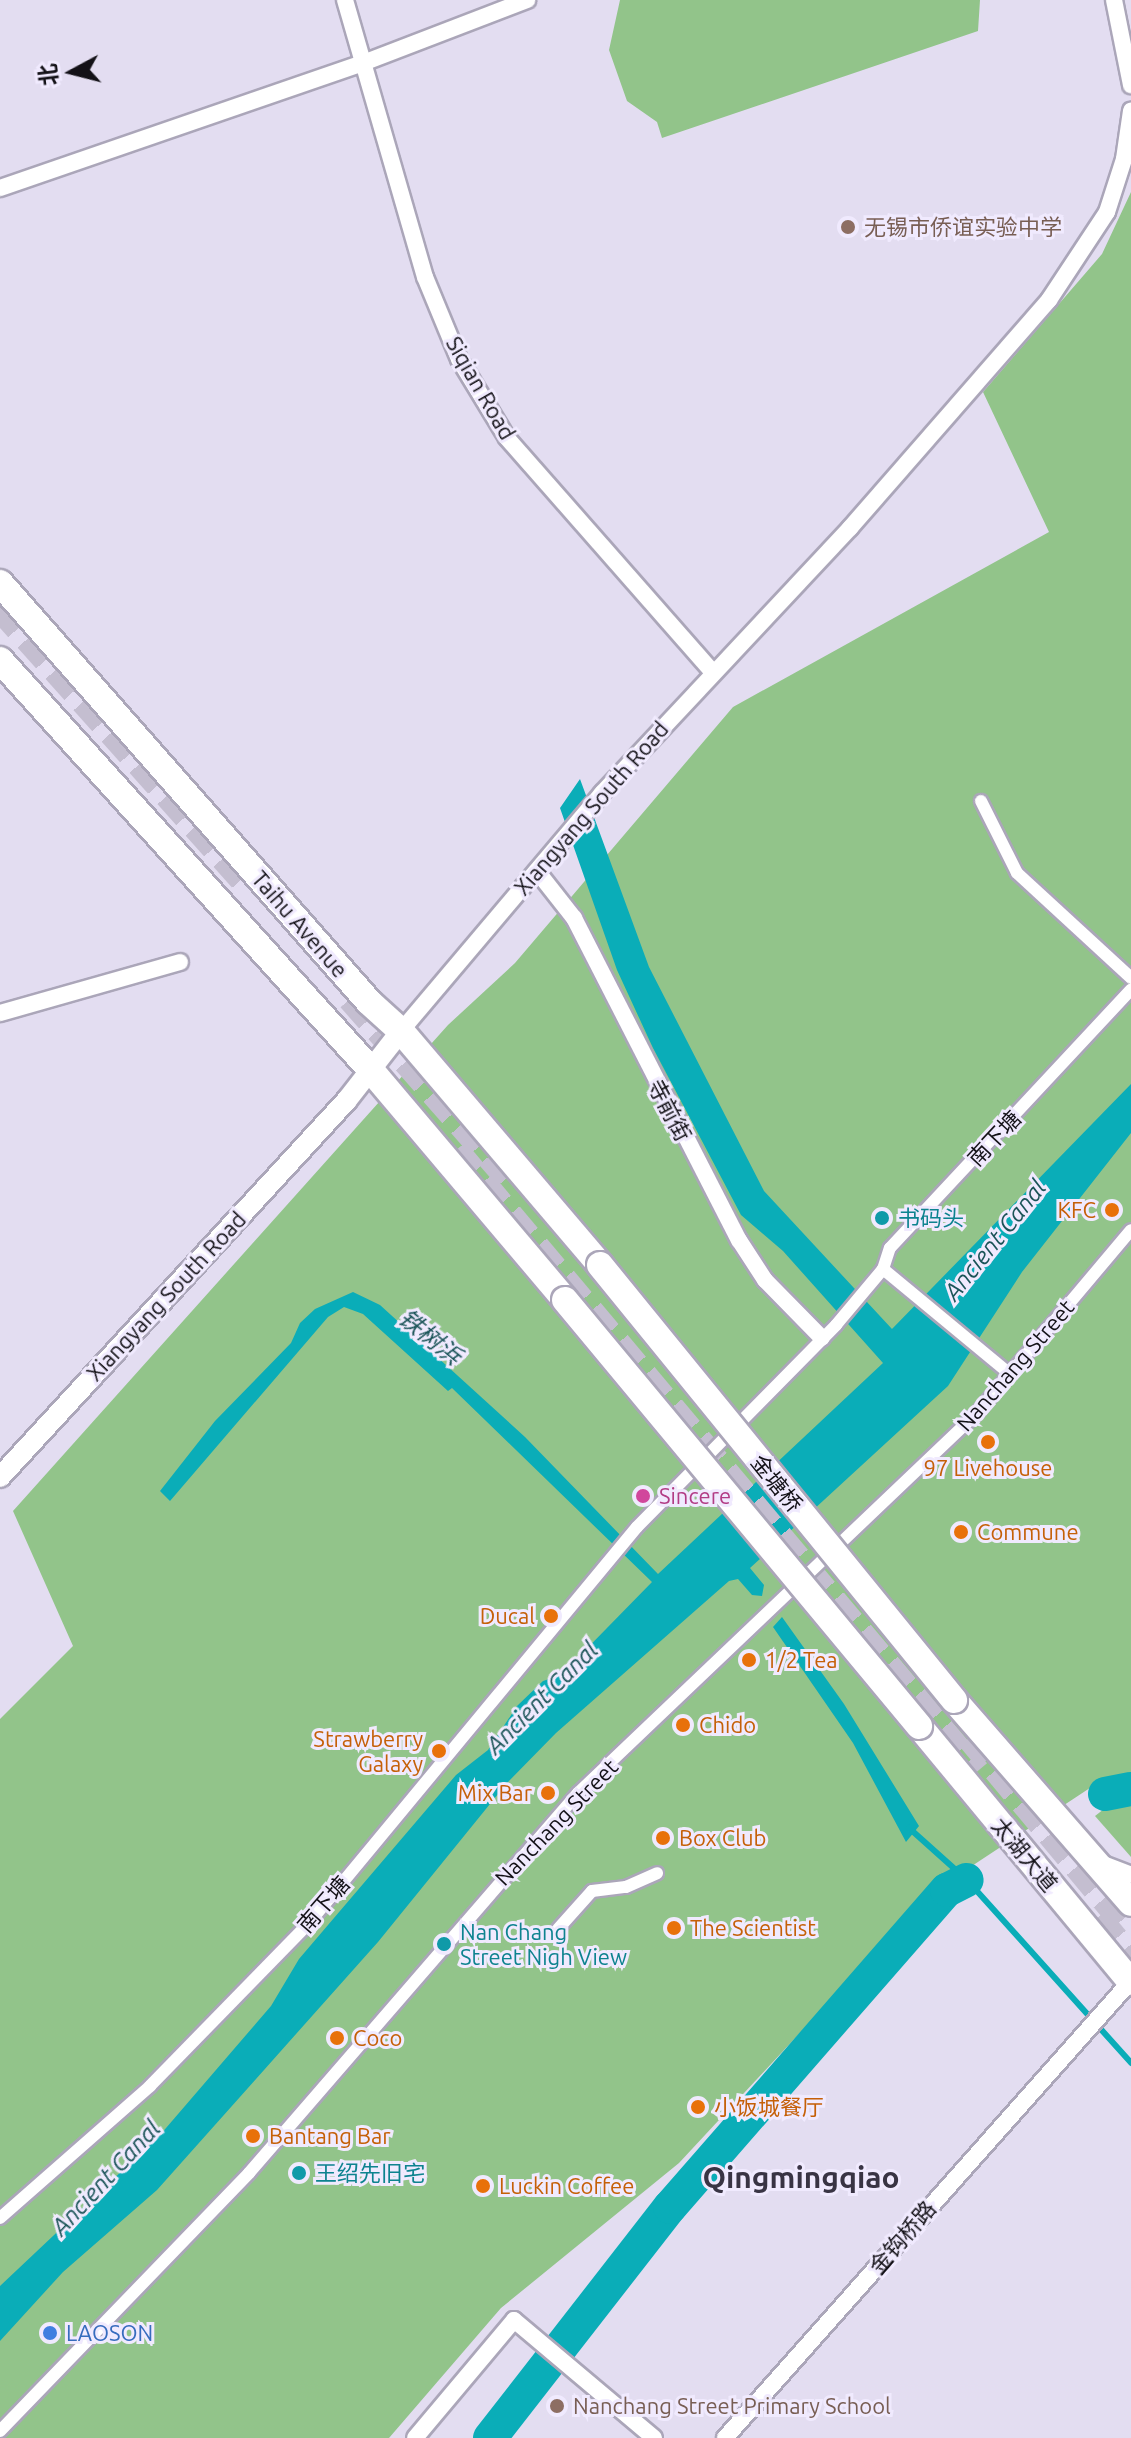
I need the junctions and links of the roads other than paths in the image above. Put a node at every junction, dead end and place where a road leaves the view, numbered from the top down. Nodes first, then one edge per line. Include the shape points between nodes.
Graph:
1 (345, 0) edge
2 (527, 0) edge
3 (1114, 0) edge
4 (363, 63) junction
5 (1131, 85) edge
6 (1131, 111) edge
7 (0, 188) edge
8 (0, 583) edge
9 (0, 660) edge
10 (711, 670) junction
11 (981, 801) dead end
12 (542, 865) junction
13 (180, 962) dead end
14 (1131, 978) edge
15 (1131, 990) edge
16 (0, 1013) edge
17 (401, 1031) junction
18 (370, 1069) junction
19 (1131, 1230) edge
20 (600, 1265) joint
21 (883, 1269) junction
22 (565, 1300) joint
23 (822, 1338) junction
24 (1010, 1374) junction
25 (0, 1477) edge
26 (1093, 1859) junction
27 (657, 1873) dead end
28 (1131, 1875) edge
29 (1131, 1903) edge
30 (558, 1929) dead end
31 (1131, 1982) edge
32 (0, 2218) edge
33 (0, 2431) edge
34 (415, 2438) edge
35 (654, 2438) edge
36 (725, 2438) edge

1 - 4 street, Siqian Road
2 - 4 street
3 - 5 street
4 - 7 street
4 - 10 street, Siqian Road via 425,277 459,359 507,438
6 - 10 street, Xiangyang South Road via 1124,159 1107,212 1049,300 850,528
8 - 17 main road, Taihu Avenue via 369,1002
9 - 18 main road, Taihu Avenue
10 - 12 street, Xiangyang South Road
11 - 14 street via 1017,873
12 - 17 street, Xiangyang South Road
12 - 23 street, 寺前街 via 739,1240 765,1280
13 - 16 street
15 - 21 street, 南下塘 via 890,1248
17 - 18 street, Xiangyang South Road
17 - 20 main road, Taihu Avenue
18 - 22 main road, Taihu Avenue
18 - 25 street, Xiangyang South Road
19 - 24 street, Nanchang Street
20 - 26 main road, 金塘桥, bridge via 954,1700
21 - 23 street, 南下塘
21 - 24 street
22 - 31 main road, 太湖大道, bridge
23 - 32 street, 南下塘 via 637,1527 554,1621 493,1705 309,1923 150,2086
24 - 33 street, Nanchang Street via 977,1413 757,1628 578,1793 249,2173
26 - 28 street
26 - 29 main road
27 - 30 street via 626,1887 592,1891
31 - 36 street, 金钩桥路
34 - 35 street via 514,2320

